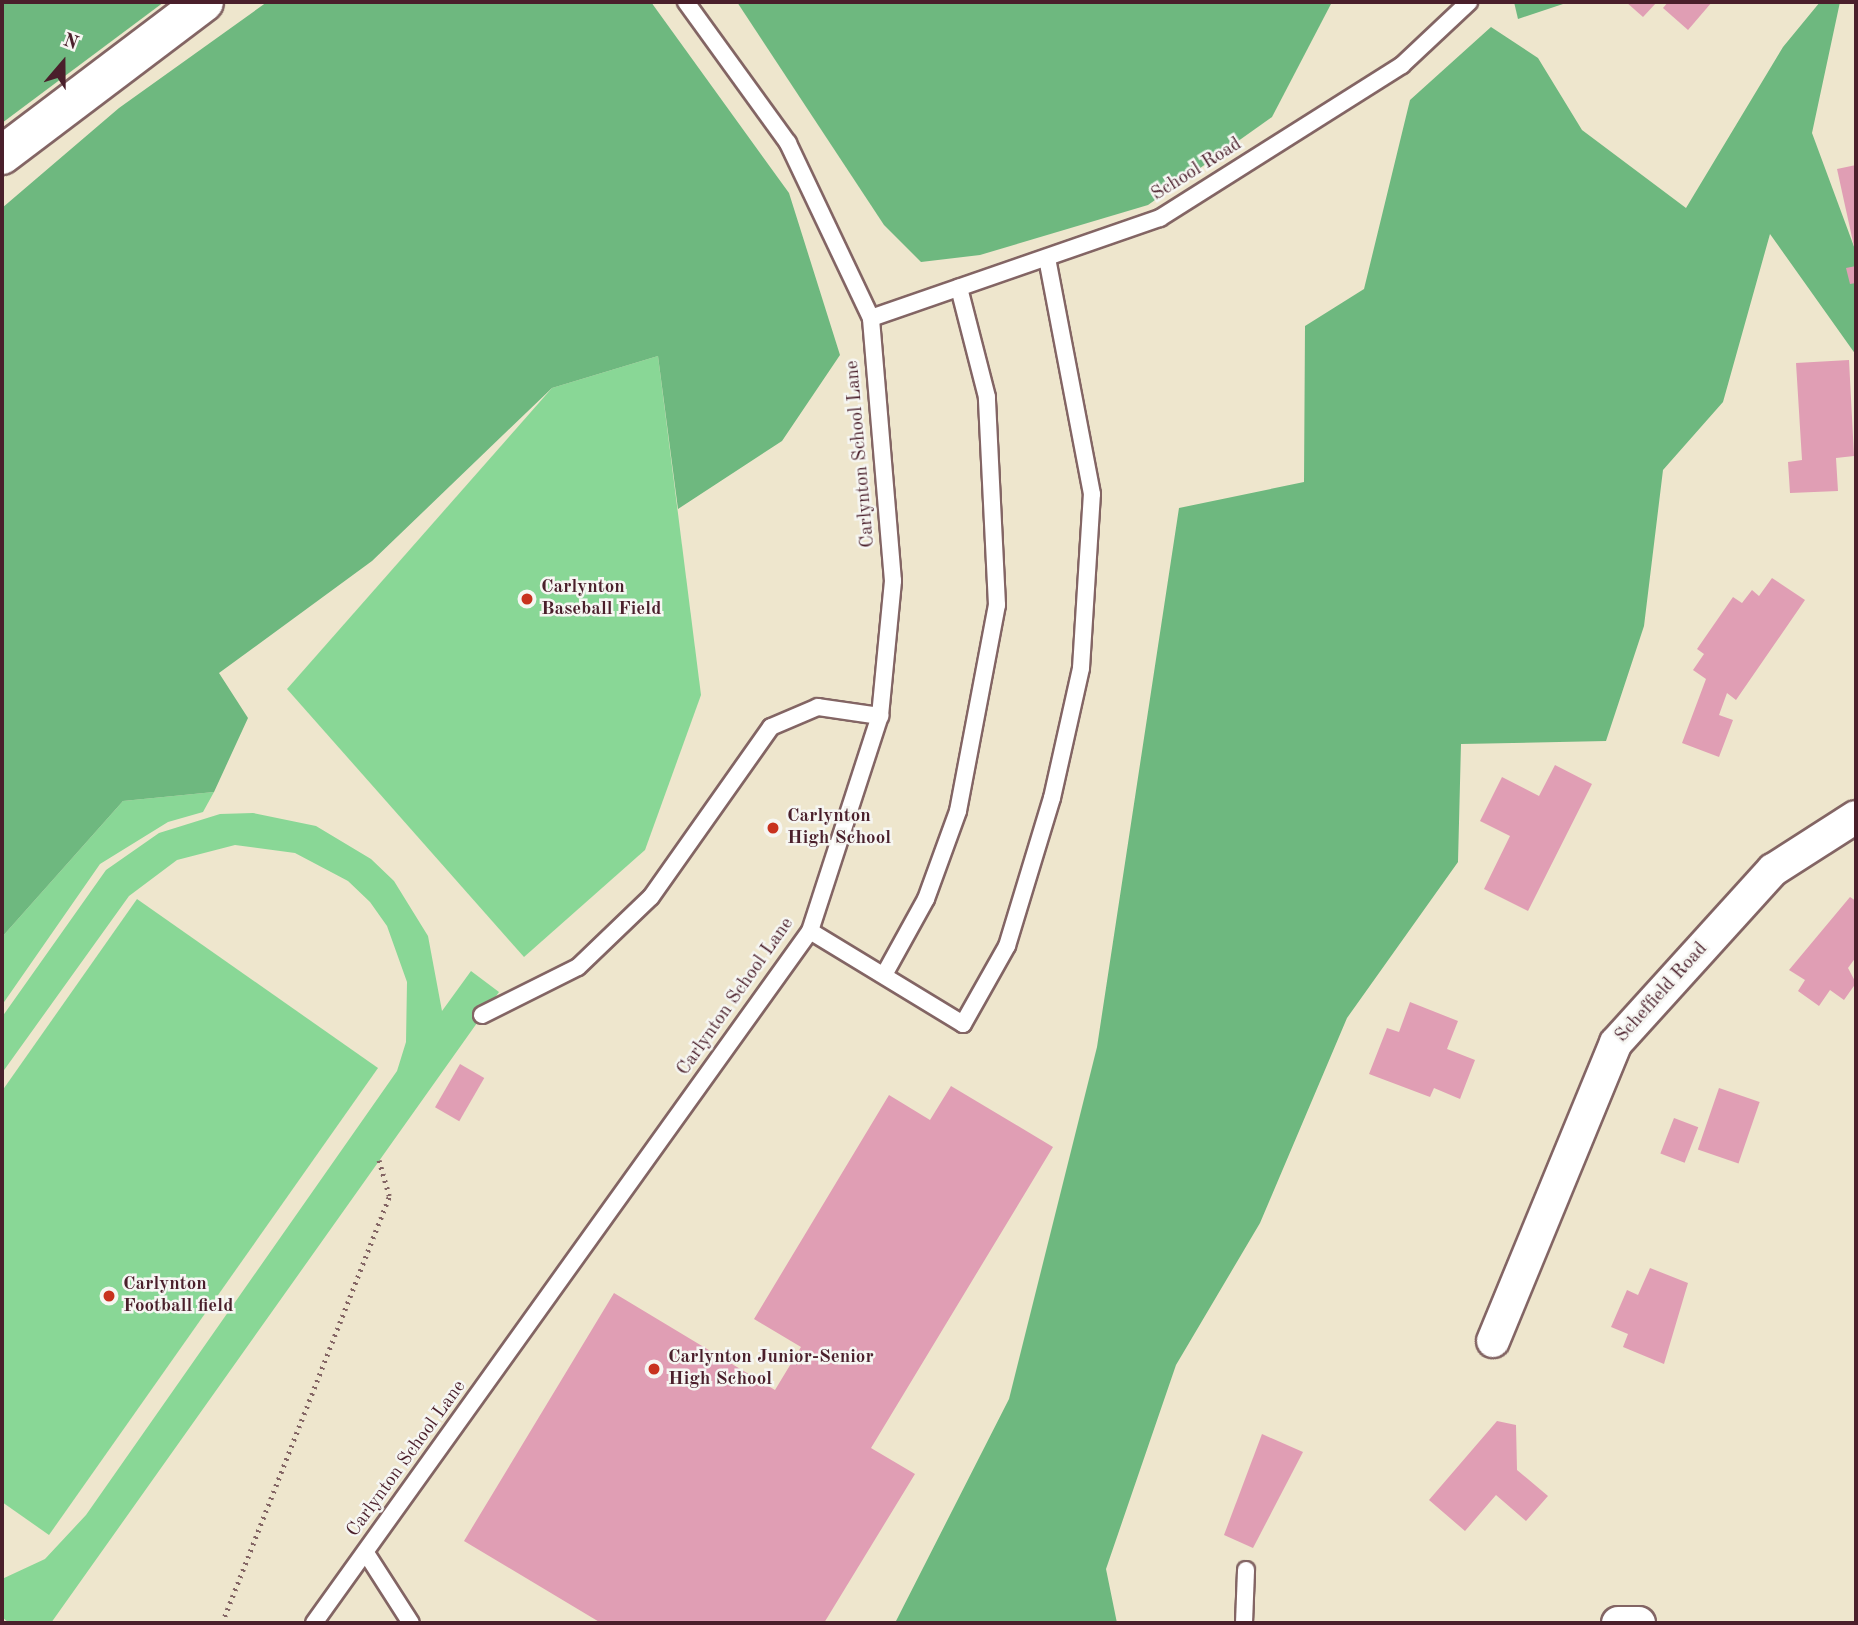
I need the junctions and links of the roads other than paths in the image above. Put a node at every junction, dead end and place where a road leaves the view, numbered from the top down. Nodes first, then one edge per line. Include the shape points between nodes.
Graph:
1 (204, 2) edge
2 (686, 2) edge
3 (1469, 2) edge
4 (2, 155) edge
5 (1048, 258) junction
6 (959, 288) junction
7 (871, 318) junction
8 (880, 716) junction
9 (1856, 817) edge
10 (810, 931) junction
11 (884, 975) junction
12 (482, 1015) dead end
13 (1493, 1341) dead end
14 (366, 1553) junction
15 (1246, 1570) dead end
16 (314, 1623) edge
17 (411, 1623) edge
18 (1244, 1623) edge
19 (1618, 1623) edge
20 (1639, 1623) edge

1 - 4 street
2 - 7 lane, Carlynton School Lane via 788,143
3 - 5 lane, School Road via 1402,65 1160,218
5 - 6 lane, School Road
5 - 11 lane via 1092,494 1081,668 1052,798 1007,946 963,1024
6 - 7 lane, School Road
6 - 11 lane via 987,397 997,605 958,811 926,899
7 - 8 lane, Carlynton School Lane via 893,581
8 - 10 lane, Carlynton School Lane
8 - 12 lane via 818,707 771,727 651,897 578,967
9 - 13 street, Scheffield Road via 1773,870 1616,1043
10 - 11 lane
10 - 14 lane, Carlynton School Lane
14 - 16 lane, Carlynton School Lane
14 - 17 lane
15 - 18 lane
19 - 20 street

